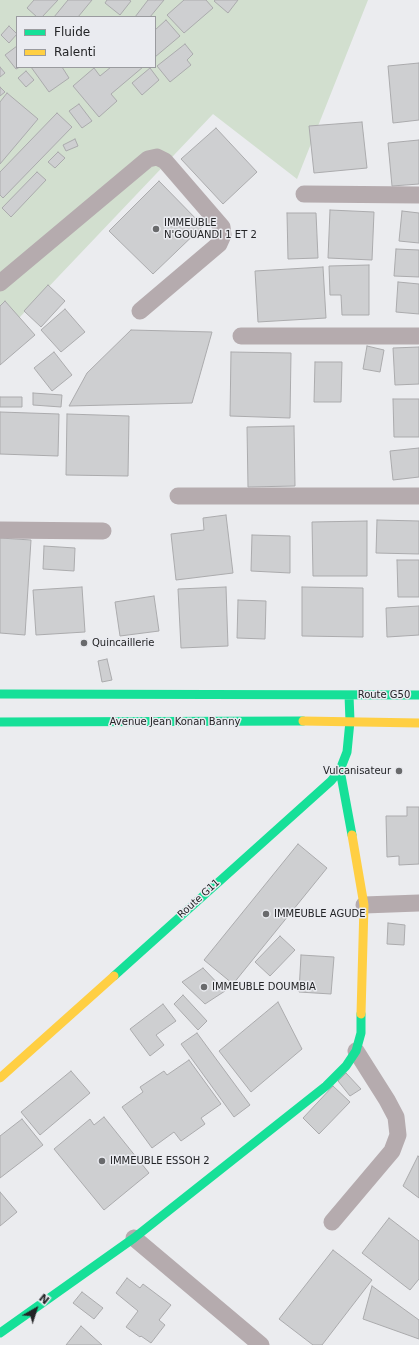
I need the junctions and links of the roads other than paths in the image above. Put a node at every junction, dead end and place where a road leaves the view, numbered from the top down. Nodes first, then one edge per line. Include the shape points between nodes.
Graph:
1 (304, 194) dead end
2 (419, 195) edge
3 (0, 283) edge
4 (140, 311) dead end
5 (241, 336) dead end
6 (419, 336) edge
7 (178, 496) dead end
8 (419, 496) edge
9 (0, 530) edge
10 (103, 530) dead end
11 (0, 694) edge
12 (349, 695) junction
13 (419, 695) edge
14 (350, 721) junction
15 (0, 722) edge
16 (419, 723) edge
17 (340, 770) junction
18 (419, 904) edge
19 (364, 905) junction
20 (356, 1051) junction
21 (0, 1078) edge
22 (332, 1222) dead end
23 (134, 1238) junction
24 (0, 1333) edge
25 (253, 1343) edge

1 - 2 street
3 - 4 street via 148,159 157,157 165,161 222,227 223,235 219,244
5 - 6 street
7 - 8 street
9 - 10 street
11 - 12 street
12 - 13 street, Route G50
12 - 14 street, Route G11
14 - 15 street, Avenue Jean Konan Banny
14 - 16 street
14 - 17 street, Route G11 via 347,752
17 - 19 street
17 - 21 street, Route G11
18 - 19 street
19 - 20 street via 361,1033
20 - 22 street via 388,1100 396,1117 398,1135 392,1151
20 - 23 street via 346,1066 326,1086
23 - 24 street
23 - 25 street

